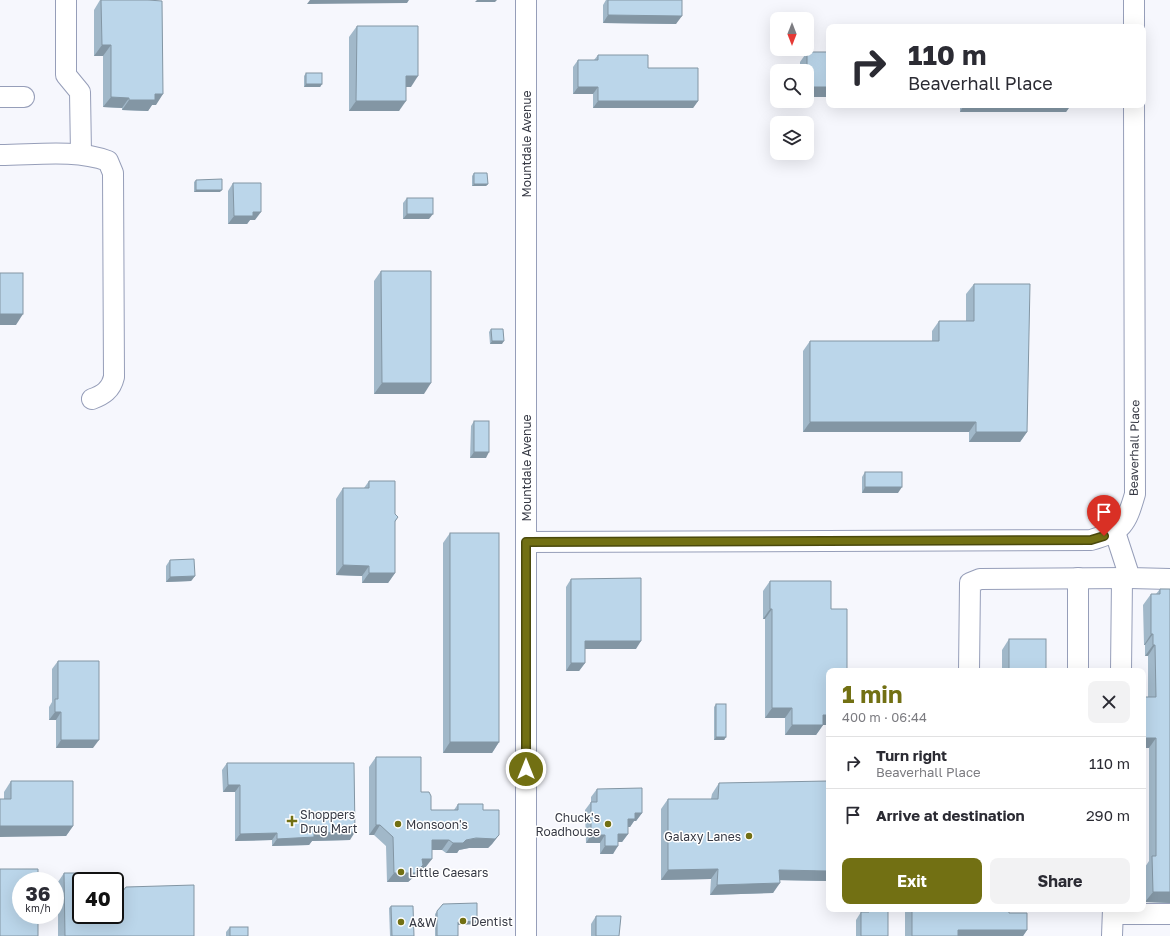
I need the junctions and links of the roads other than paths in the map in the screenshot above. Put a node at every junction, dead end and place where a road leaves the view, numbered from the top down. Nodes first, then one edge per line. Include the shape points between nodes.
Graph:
1 (66, 0) edge
2 (526, 0) edge
3 (1134, 0) edge
4 (1134, 24) edge
5 (0, 97) edge
6 (24, 97) dead end
7 (1134, 108) edge
8 (80, 154) junction
9 (0, 155) edge
10 (92, 399) dead end
11 (1115, 532) junction
12 (526, 542) junction
13 (1078, 578) junction
14 (1126, 578) junction
15 (1170, 579) edge
16 (968, 668) edge
17 (1078, 668) edge
18 (1121, 668) edge
19 (1113, 912) edge
20 (1132, 912) edge
21 (1170, 914) edge
22 (526, 936) edge
23 (1112, 936) edge

1 - 8 street via 66,75 80,92
2 - 12 street, Mountdale Avenue
3 - 4 street
5 - 6 street
7 - 11 street, Beaverhall Place via 1135,494 1130,513 1124,524
8 - 9 street
8 - 10 street via 108,161 113,173 114,377 106,392
11 - 12 street via 1091,540
11 - 14 street
12 - 22 street, Mountdale Avenue
13 - 14 street
13 - 16 street via 980,579 970,583
13 - 17 street
14 - 15 street
14 - 18 street
19 - 23 street
20 - 21 street

